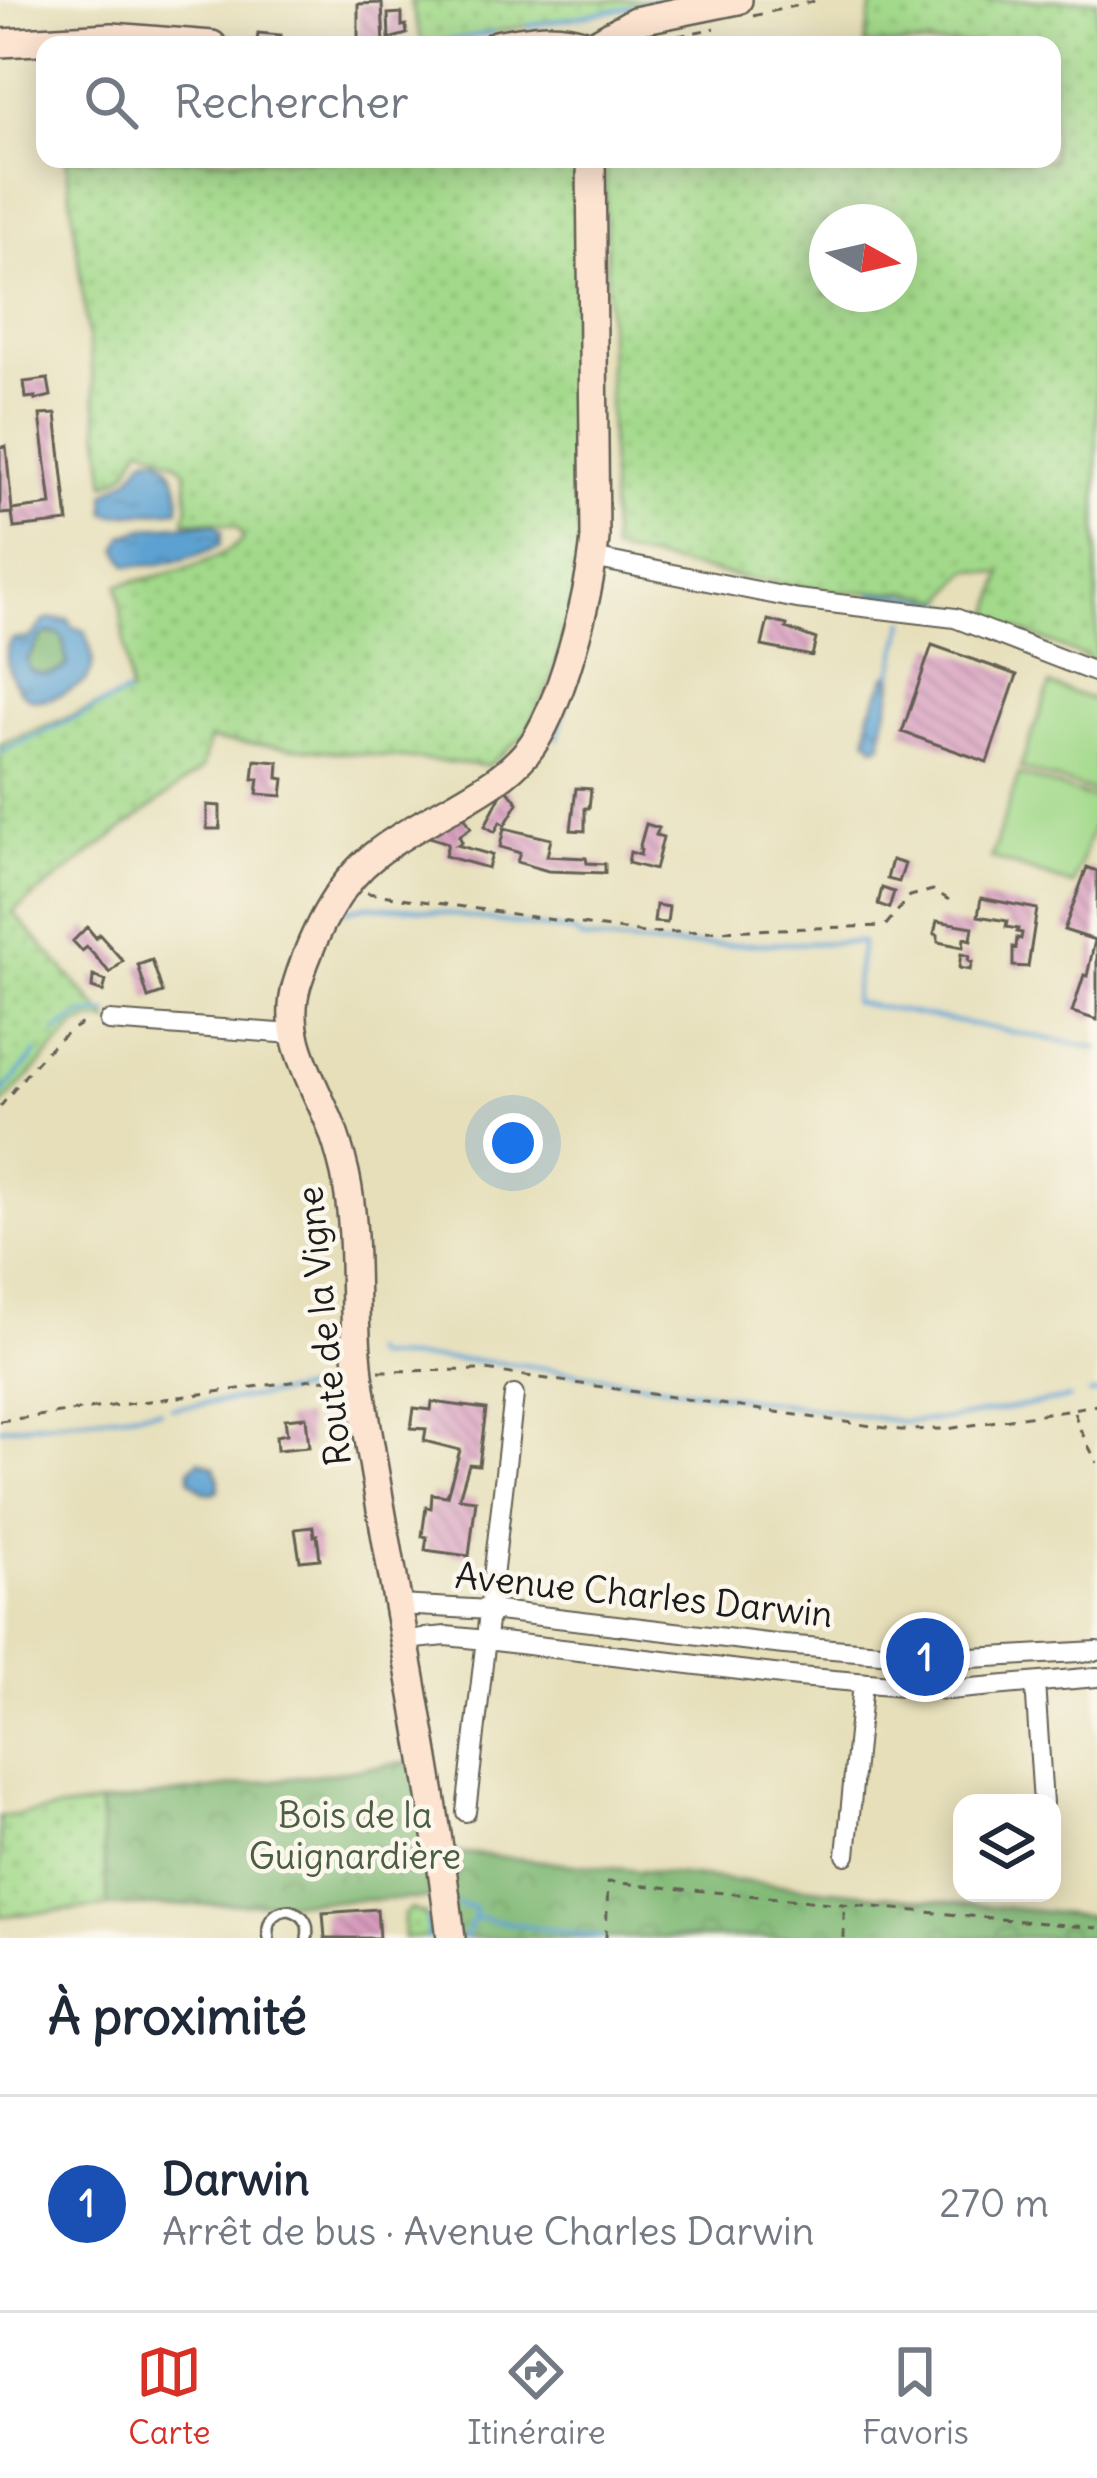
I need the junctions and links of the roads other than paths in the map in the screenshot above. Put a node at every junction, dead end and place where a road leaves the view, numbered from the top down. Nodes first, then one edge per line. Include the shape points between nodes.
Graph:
1 (738, 0) edge
2 (687, 5) edge
3 (607, 36) edge
4 (36, 42) edge
5 (0, 44) edge
6 (591, 168) edge
7 (593, 558) junction
8 (1097, 673) edge
9 (109, 1021) road end
10 (293, 1034) junction
11 (514, 1395) dead end
12 (399, 1604) junction
13 (490, 1610) junction
14 (405, 1640) junction
15 (486, 1640) junction
16 (1097, 1651) edge
17 (1097, 1677) edge
18 (863, 1683) junction
19 (1036, 1683) junction
20 (1042, 1794) edge
21 (466, 1812) dead end
22 (846, 1855) dead end
23 (269, 1938) edge
24 (307, 1938) edge
25 (451, 1938) edge

1 - 2 street
2 - 3 street
4 - 5 street
6 - 7 street, Route de la Vigne
7 - 8 street via 797,599 955,618
7 - 10 street, Route de la Vigne via 537,739 511,769 375,855 342,890 297,986
9 - 10 street
10 - 12 street, Route de la Vigne via 346,1179 359,1376
11 - 13 street
12 - 13 street, Avenue Charles Darwin
12 - 14 street, Route de la Vigne
13 - 15 street
13 - 16 street, Avenue Charles Darwin via 953,1659
14 - 15 street, Avenue Charles Darwin
14 - 25 street, Route de la Vigne
15 - 18 street, Avenue Charles Darwin
15 - 21 street
17 - 19 street, Avenue Charles Darwin
18 - 19 street, Avenue Charles Darwin via 949,1690
18 - 22 street
19 - 20 street
23 - 24 lane via 268,1923 289,1910 304,1918

